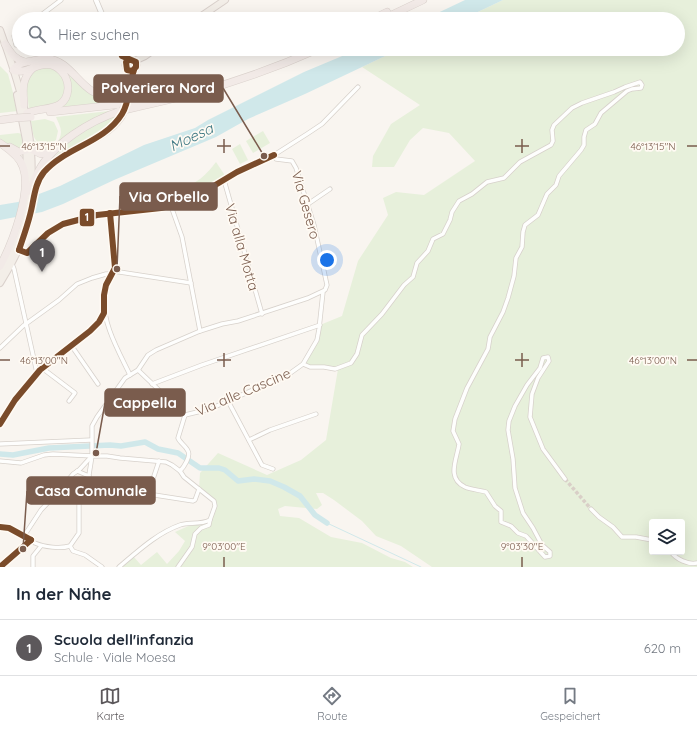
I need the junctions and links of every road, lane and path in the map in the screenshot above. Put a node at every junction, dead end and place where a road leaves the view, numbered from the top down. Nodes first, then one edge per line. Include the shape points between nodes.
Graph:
1 (61, 0) edge
2 (96, 0) edge
3 (412, 0) edge
4 (423, 0) edge
5 (221, 1) edge
6 (45, 12) edge
7 (101, 12) edge
8 (206, 12) edge
9 (387, 12) edge
10 (398, 12) edge
11 (0, 30) edge
12 (2, 43) edge
13 (12, 55) edge
14 (13, 56) edge
15 (122, 56) edge
16 (145, 56) edge
17 (291, 56) edge
18 (302, 56) edge
19 (26, 62) junction
20 (131, 65) junction
21 (36, 66) junction
22 (11, 68) junction
23 (358, 87) dead end
24 (153, 100) junction
25 (24, 105) junction
26 (123, 106) junction
27 (30, 114) junction
28 (15, 116) junction
29 (0, 117) edge
30 (0, 120) edge
31 (0, 142) edge
32 (29, 146) junction
33 (56, 150) junction
34 (274, 155) junction
35 (32, 172) junction
36 (224, 180) junction
37 (330, 189) dead end
38 (32, 193) junction
39 (308, 204) junction
40 (171, 206) junction
41 (110, 213) junction
42 (19, 234) junction
43 (19, 250) junction
44 (12, 264) junction
45 (0, 266) edge
46 (0, 270) edge
47 (113, 270) junction
48 (111, 274) junction
49 (0, 275) edge
50 (0, 283) edge
51 (191, 283) junction
52 (323, 292) junction
53 (104, 313) junction
54 (262, 314) junction
55 (27, 324) junction
56 (320, 325) junction
57 (200, 331) junction
58 (71, 345) junction
59 (0, 348) edge
60 (303, 364) junction
61 (42, 368) junction
62 (138, 370) junction
63 (38, 373) junction
64 (128, 376) junction
65 (98, 384) dead end
66 (152, 384) junction
67 (69, 401) dead end
68 (228, 401) junction
69 (316, 414) dead end
70 (185, 415) junction
71 (0, 424) edge
72 (249, 440) junction
73 (91, 441) junction
74 (0, 444) edge
75 (92, 456) junction
76 (159, 461) junction
77 (0, 462) edge
78 (273, 469) dead end
79 (76, 471) junction
80 (180, 471) junction
81 (89, 476) junction
82 (565, 479) tunnel mouth
83 (68, 484) junction
84 (199, 489) junction
85 (60, 490) dead end
86 (84, 491) junction
87 (57, 493) dead end
88 (137, 494) dead end
89 (591, 509) tunnel mouth
90 (210, 520) junction
91 (0, 527) edge
92 (24, 536) junction
93 (649, 539) edge
94 (31, 540) junction
95 (41, 546) junction
96 (70, 546) junction
97 (674, 555) edge
98 (697, 562) edge
99 (0, 567) edge
100 (33, 567) edge
101 (102, 567) edge
102 (119, 567) edge
103 (178, 567) edge

1 - 6 street
2 - 7 street
3 - 9 highway
4 - 10 highway
5 - 8 main road
11 - 12 main road
12 - 13 highway
12 - 22 main road
14 - 19 highway
15 - 20 street
16 - 20 main road
17 - 24 highway via 234,78
18 - 24 highway via 238,81 185,96
19 - 22 highway
19 - 26 highway via 56,60 92,91
20 - 38 main road via 126,105 119,119 103,134 53,163 44,172
21 - 22 highway via 21,71
21 - 25 highway via 24,81
21 - 27 highway via 48,65 60,70 66,79 67,90 65,98 58,106
22 - 25 main road
22 - 32 main road
23 - 34 street via 322,124
24 - 26 highway, bridge
25 - 32 main road
26 - 27 highway
26 - 33 highway via 88,125
27 - 28 highway, bridge
28 - 29 highway
28 - 30 highway
31 - 32 highway via 22,152
31 - 42 highway via 21,162 25,174
32 - 33 highway via 44,154
32 - 35 main road
33 - 35 highway
34 - 36 street
34 - 39 street, Via Gesero via 276,159 288,160 294,164
35 - 38 highway
35 - 42 main road
36 - 40 street via 192,199
36 - 54 street, Via alla Motta
37 - 39 street
38 - 42 main road
39 - 52 street, Via Gesero via 327,285
40 - 41 street
40 - 51 street via 182,237
41 - 43 street via 63,224 48,233 27,253
41 - 47 street via 115,259
42 - 43 main road
42 - 45 highway
42 - 46 main road
42 - 49 main road
43 - 44 main road
44 - 50 main road
44 - 55 street
47 - 48 street
47 - 51 street
48 - 53 street via 104,295
48 - 55 street via 77,284
51 - 57 street
52 - 54 street
52 - 56 street, Via alle Cascine
53 - 58 street via 94,328
53 - 64 street
54 - 57 street
55 - 59 street
55 - 63 street
56 - 60 street, Via alle Cascine via 316,340
56 - 66 street
57 - 62 street via 153,352
58 - 61 street
58 - 65 street
60 - 68 street, Via alle Cascine via 289,374
60 - 82 street via 335,369 351,362 357,354 362,335 413,277 417,262 428,251 433,239 443,234 460,200 488,182 504,178 520,162 551,145 554,125 572,108 640,82 641,88 627,91 586,130 581,150 547,194 538,215 525,225 522,247 516,258 508,298 488,349 467,388 453,429 459,444 454,470 457,480 465,487 486,492 501,511 501,522 528,537 545,556 550,556 550,552 542,545 522,513 515,488 508,430 515,406 540,368 543,358 548,357 549,361 532,394 530,417 543,449
61 - 63 street
61 - 67 street via 75,393
62 - 64 street
62 - 66 street
63 - 71 street via 15,400
64 - 73 street via 95,421
66 - 70 street
68 - 70 street, Via alle Cascine via 210,409
68 - 72 street
69 - 72 street
70 - 80 street, Via alle Cascine via 178,438 189,454
72 - 78 street via 262,465
73 - 74 street
73 - 75 street
75 - 76 street
75 - 77 street via 49,454 21,463
75 - 79 street
75 - 81 street
76 - 80 street via 170,464
76 - 84 street via 148,494 192,501 195,500
79 - 81 street
79 - 83 street via 68,480
80 - 84 street
81 - 86 street
83 - 85 street
83 - 86 street via 79,486
84 - 90 street via 215,502
86 - 88 street via 94,495
86 - 96 street via 79,508 78,534
87 - 92 street via 40,510
89 - 93 street via 613,526 622,537
90 - 102 street via 174,528 149,543
90 - 103 street via 209,525 195,534 192,547
91 - 92 street via 9,528
92 - 94 street
94 - 95 street
94 - 99 street
95 - 96 street
95 - 100 street via 33,556
96 - 101 street via 71,550 85,555
97 - 98 street via 692,564

